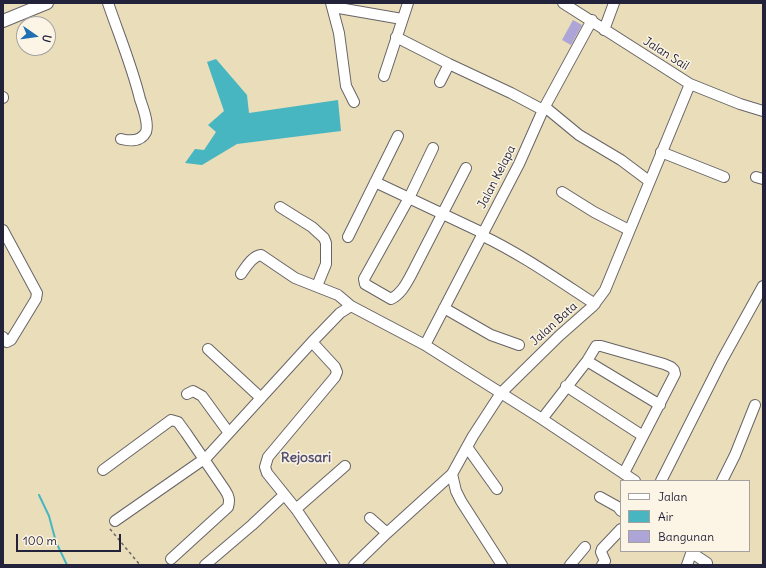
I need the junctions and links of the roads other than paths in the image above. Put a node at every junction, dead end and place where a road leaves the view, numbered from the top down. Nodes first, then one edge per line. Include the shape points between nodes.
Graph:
1 (46, 3) edge
2 (108, 3) edge
3 (408, 3) edge
4 (563, 3) edge
5 (614, 3) edge
6 (332, 5) edge
7 (402, 19) junction
8 (592, 20) junction
9 (3, 21) edge
10 (604, 30) junction
11 (396, 37) junction
12 (448, 64) junction
13 (384, 76) dead end
14 (440, 82) dead end
15 (690, 84) junction
16 (354, 102) dead end
17 (544, 108) junction
18 (763, 111) edge
19 (398, 136) dead end
20 (121, 139) dead end
21 (433, 148) dead end
22 (661, 152) junction
23 (466, 168) dead end
24 (724, 177) dead end
25 (649, 181) junction
26 (375, 182) junction
27 (562, 192) dead end
28 (409, 198) junction
29 (280, 207) dead end
30 (443, 214) junction
31 (3, 230) edge
32 (629, 230) junction
33 (482, 234) junction
34 (348, 237) dead end
35 (241, 274) dead end
36 (317, 286) junction
37 (763, 286) edge
38 (595, 304) junction
39 (351, 306) junction
40 (444, 308) junction
41 (3, 337) edge
42 (312, 342) junction
43 (425, 345) junction
44 (519, 345) dead end
45 (208, 349) dead end
46 (587, 361) junction
47 (566, 386) junction
48 (501, 393) junction
49 (187, 394) dead end
50 (261, 398) junction
51 (660, 405) junction
52 (755, 405) dead end
53 (542, 419) junction
54 (229, 433) junction
55 (643, 436) junction
56 (467, 446) junction
57 (204, 459) junction
58 (345, 466) dead end
59 (103, 470) dead end
60 (624, 473) junction
61 (452, 474) junction
62 (634, 480) edge
63 (662, 480) edge
64 (722, 480) edge
65 (497, 490) dead end
66 (284, 495) junction
67 (600, 497) dead end
68 (296, 509) junction
69 (620, 509) edge
70 (370, 518) dead end
71 (115, 521) road end
72 (489, 523) dead end
73 (480, 530) junction
74 (620, 530) edge
75 (387, 533) junction
76 (585, 547) dead end
77 (692, 552) edge
78 (171, 559) dead end
79 (707, 563) dead end
80 (605, 564) edge
81 (205, 565) edge
82 (334, 565) edge
83 (354, 565) edge
84 (502, 565) edge
85 (570, 565) edge
86 (687, 565) edge

1 - 9 main road
2 - 20 street via 135,78 147,127 140,138
3 - 7 street
4 - 8 street, Jalan Sail
5 - 10 street
6 - 7 street
6 - 16 street via 339,33 346,86
7 - 11 street
8 - 10 street, Jalan Sail
8 - 17 street, Jalan Kelapa
10 - 15 street, Jalan Sail
11 - 12 street
11 - 13 street
12 - 14 street
12 - 17 street
15 - 18 street, Jalan Sail
15 - 22 street, Jalan Bata
17 - 25 street via 579,135 621,160
17 - 33 street, Jalan Kelapa via 519,164
19 - 26 street
21 - 28 street
22 - 24 street
22 - 25 street, Jalan Bata
23 - 30 street
25 - 32 street, Jalan Bata
26 - 28 street
26 - 34 street
27 - 32 street
28 - 30 street
28 - 30 street via 364,279 364,284 391,299 406,284
29 - 36 street via 312,227 324,238 326,264
30 - 33 street
31 - 41 street via 37,293 36,299 11,340 7,342
32 - 38 street, Jalan Bata via 604,290
33 - 38 street
33 - 40 street, Jalan Kelapa
35 - 36 street via 259,255 295,278
36 - 39 street via 338,295
37 - 63 street via 722,360
38 - 48 street, Jalan Bata
39 - 42 street via 340,313
39 - 43 street
40 - 43 street, Jalan Kelapa
40 - 44 street via 491,335
42 - 50 street
42 - 66 street via 337,372 268,457 266,473
43 - 48 street
45 - 50 street
46 - 47 street
46 - 51 street
46 - 51 street via 596,346 601,346 671,367 675,374
47 - 53 street
47 - 55 street
48 - 53 street
48 - 56 street, Jalan Bata
49 - 54 street via 193,391 202,396
50 - 54 street
51 - 55 street
52 - 64 street
53 - 60 street
54 - 57 street
55 - 60 street
56 - 61 street, Jalan Bata
56 - 65 street
57 - 59 street via 178,422 171,420
57 - 71 street
57 - 78 street via 228,495 228,507
58 - 68 street
60 - 62 street
61 - 73 street via 458,496
61 - 75 street, Jalan Bata
66 - 68 street
66 - 81 street
67 - 69 street
68 - 82 street
70 - 75 street
72 - 73 street
73 - 84 street
74 - 80 street via 602,549
75 - 83 street, Jalan Bata
76 - 85 street
77 - 79 street
77 - 86 street

